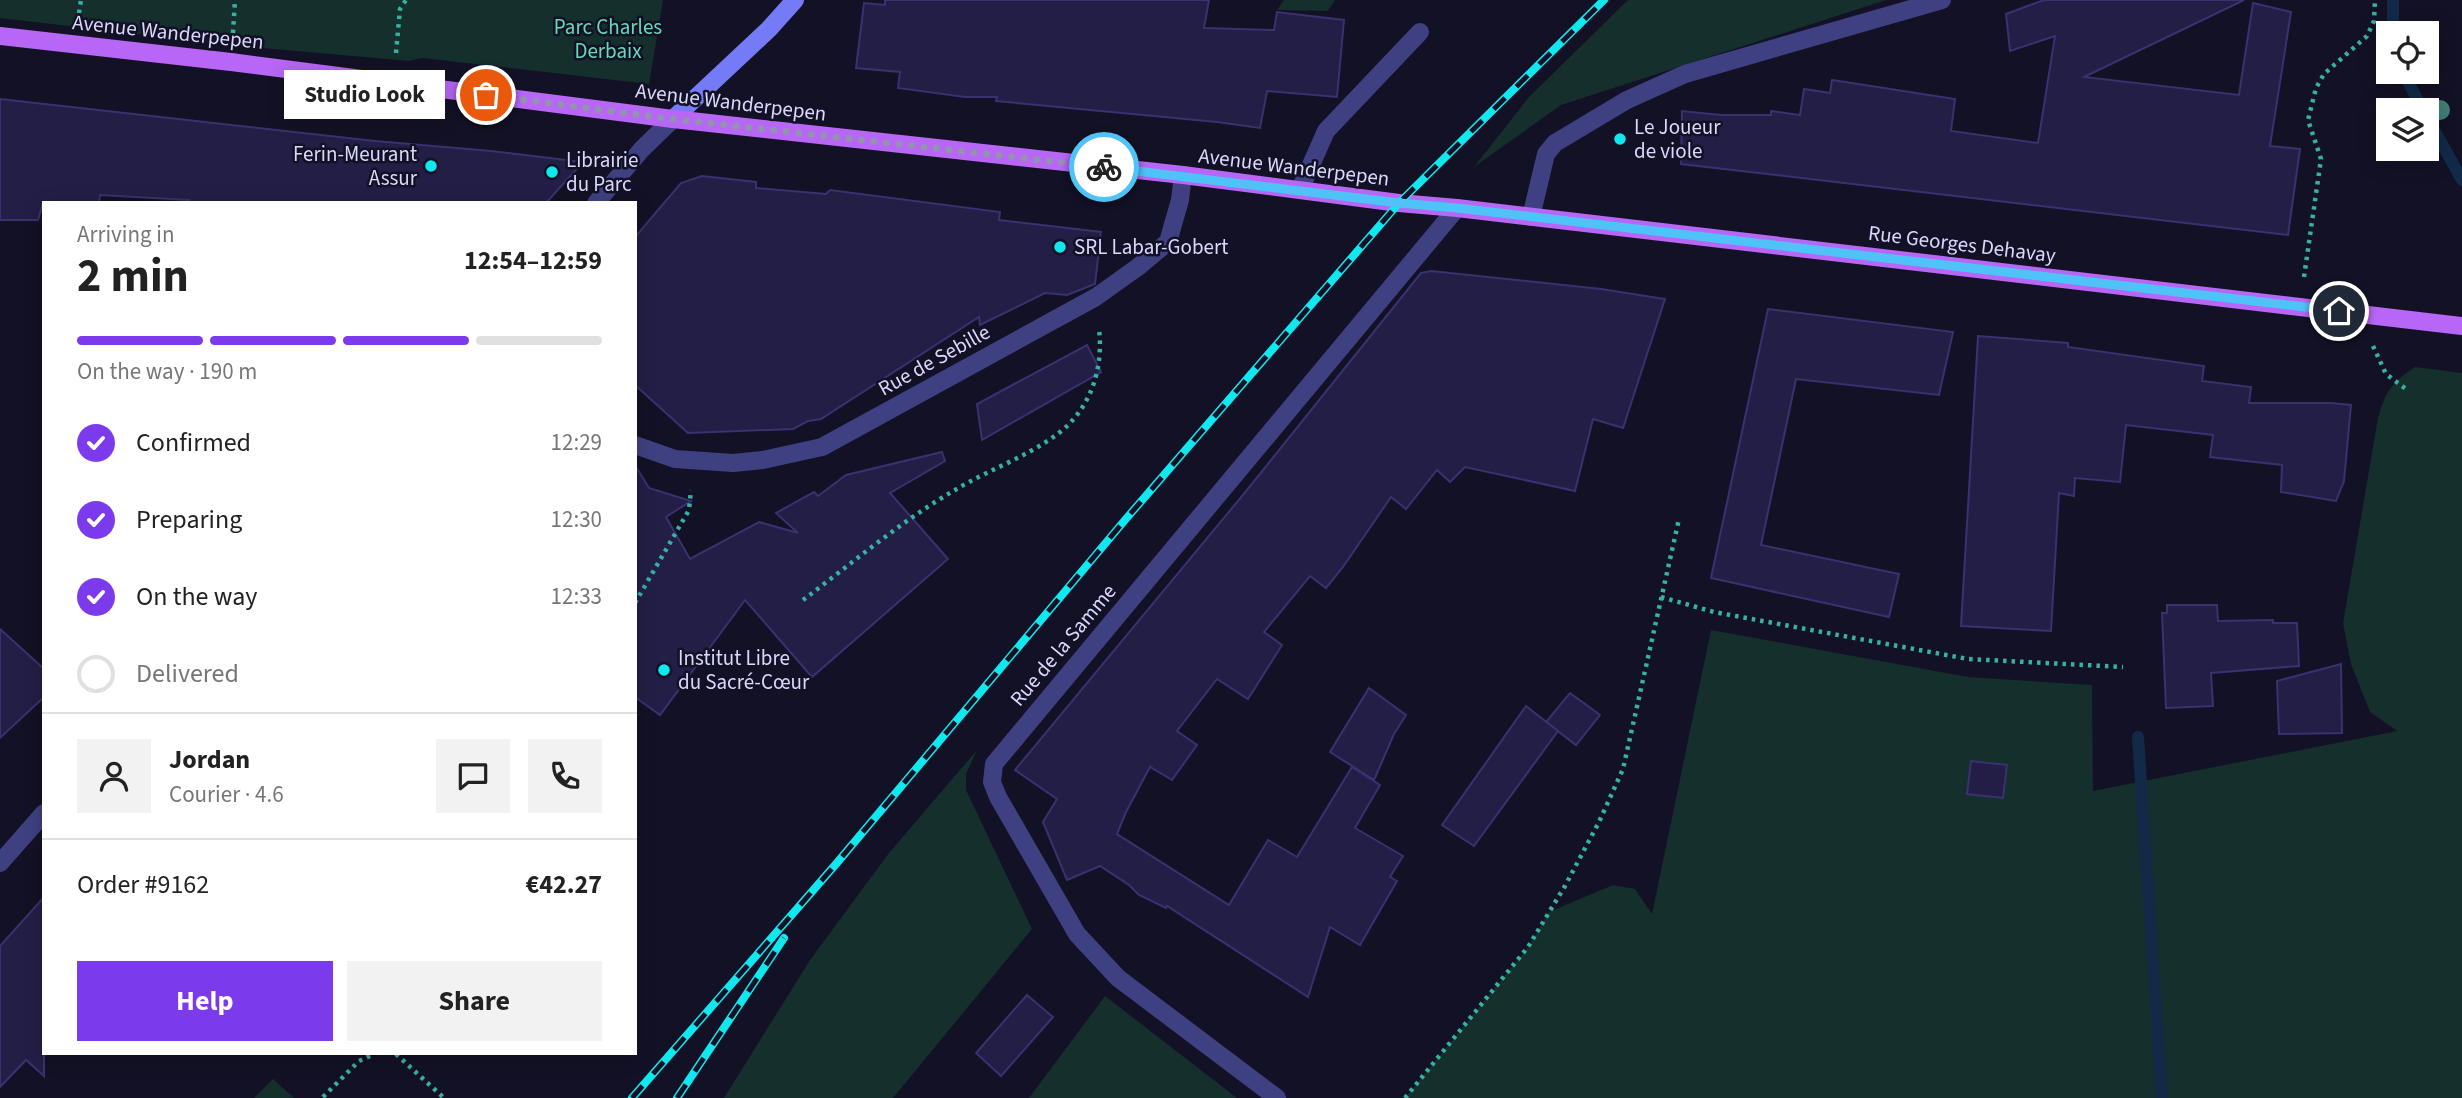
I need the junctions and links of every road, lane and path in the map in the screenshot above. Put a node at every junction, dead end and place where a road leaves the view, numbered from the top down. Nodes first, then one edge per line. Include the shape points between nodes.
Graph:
1 (406, 0) edge
2 (795, 0) edge
3 (1942, 0) edge
4 (2375, 0) edge
5 (1420, 32) dead end
6 (0, 36) edge
7 (394, 82) junction
8 (673, 119) junction
9 (1183, 175) junction
10 (1300, 190) junction
11 (598, 201) edge
12 (1457, 208) junction
13 (1531, 217) junction
14 (1096, 297) junction
15 (2300, 307) junction
16 (2358, 314) junction
17 (2462, 326) edge
18 (2406, 389) dead end
19 (637, 446) edge
20 (694, 461) junction
21 (1679, 519) dead end
22 (1661, 597) junction
23 (637, 600) edge
24 (803, 600) dead end
25 (2123, 667) dead end
26 (42, 815) edge
27 (0, 863) edge
28 (372, 1055) edge
29 (397, 1055) edge
30 (323, 1097) edge
31 (444, 1098) edge
32 (1277, 1098) edge
33 (1405, 1098) edge

1 - 7 path via 400,9
2 - 8 street
3 - 13 street via 1685,74 1627,100 1555,143 1546,154
4 - 15 path via 2374,21 2367,36 2324,74 2308,120 2320,159
5 - 10 street via 1326,131
6 - 7 main road, Avenue Wanderpepen
7 - 8 main road, Avenue Wanderpepen
8 - 9 main road, Avenue Wanderpepen
8 - 11 street
9 - 10 main road, Avenue Wanderpepen
9 - 14 street, Rue de Sebille via 1167,242
10 - 12 main road, Avenue Wanderpepen
12 - 13 main road, Rue Georges Dehavay
12 - 32 street, Rue de la Samme via 994,764 992,782 998,797 1077,934 1118,978
13 - 15 main road, Rue Georges Dehavay
14 - 20 street, Rue de Sebille via 822,447 763,460
14 - 24 path via 1101,344 1096,378 1086,402 1069,424 954,490
15 - 16 main road, Rue Georges Dehavay
16 - 17 main road, Rue Georges Dehavay
16 - 18 path via 2386,374
19 - 20 street, Rue de Sebille
20 - 23 path via 689,510
21 - 22 path
22 - 25 path via 1714,612 1968,659
22 - 33 path via 1623,769 1599,822 1528,947
26 - 27 street
28 - 30 path via 359,1060
29 - 31 path

